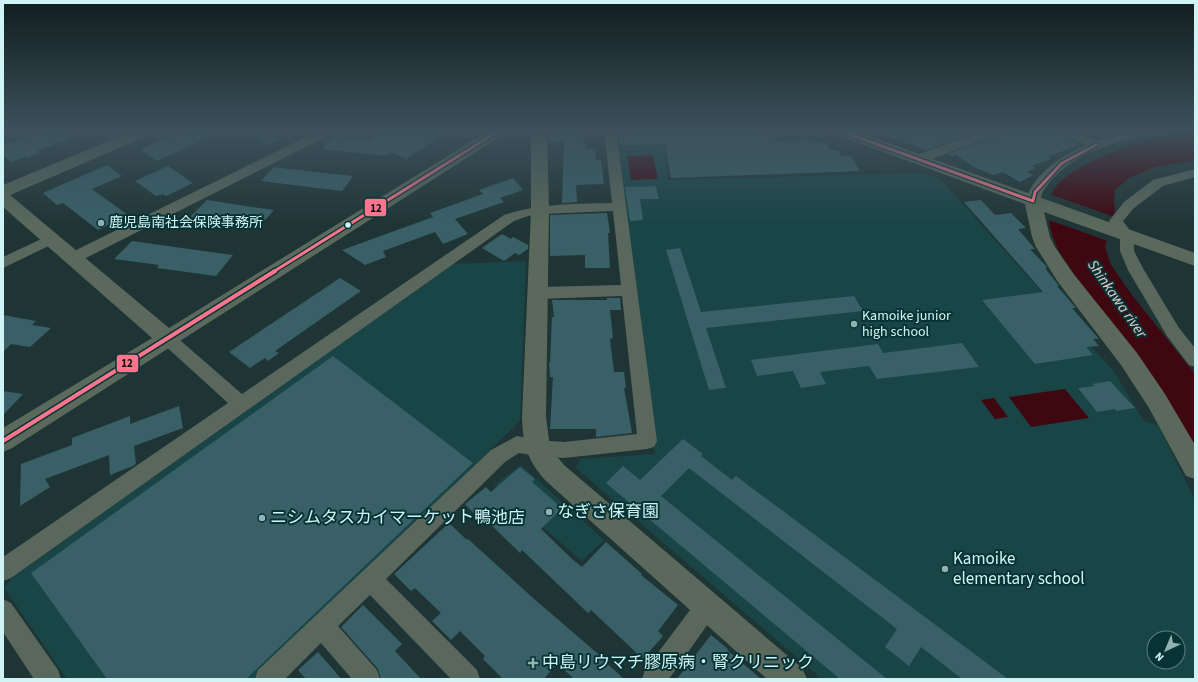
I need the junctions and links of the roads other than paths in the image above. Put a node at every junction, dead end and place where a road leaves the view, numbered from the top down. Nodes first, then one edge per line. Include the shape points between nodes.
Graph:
1 (51, 162) edge
2 (72, 162) edge
3 (266, 162) edge
4 (449, 162) edge
5 (539, 162) edge
6 (614, 162) edge
7 (927, 162) edge
8 (1064, 162) edge
9 (1195, 173) edge
10 (3, 182) edge
11 (3, 191) edge
12 (3, 198) edge
13 (1038, 203) junction
14 (620, 207) junction
15 (540, 210) junction
16 (1127, 236) junction
17 (52, 240) junction
18 (74, 258) junction
19 (1195, 260) edge
20 (3, 263) edge
21 (628, 290) junction
22 (538, 293) junction
23 (168, 339) junction
24 (1195, 360) edge
25 (241, 404) junction
26 (3, 441) edge
27 (537, 448) junction
28 (1195, 468) edge
29 (3, 570) edge
30 (372, 579) junction
31 (707, 606) junction
32 (3, 611) edge
33 (322, 626) junction
34 (48, 678) edge
35 (267, 679) edge
36 (368, 679) edge
37 (468, 679) edge
38 (654, 679) edge
39 (791, 679) edge

1 - 10 street
2 - 11 street
3 - 18 street
4 - 23 street
5 - 15 street
6 - 14 street
7 - 13 street
8 - 13 street via 1035,192
9 - 16 street via 1158,183 1129,205 1116,221
12 - 17 street
13 - 16 street
13 - 28 street via 1041,237 1046,247 1065,277 1129,359 1157,401
14 - 15 street
14 - 21 street
15 - 22 street
15 - 25 street via 509,218
16 - 19 street
16 - 24 street via 1127,251 1136,270 1174,332
17 - 18 street
17 - 20 street
18 - 23 street
21 - 22 street
21 - 27 street via 647,441 564,450
22 - 27 street via 534,417
23 - 25 street
23 - 26 street
25 - 29 street
27 - 30 street via 517,444 498,456
27 - 31 street via 543,461 555,473
30 - 33 street
30 - 37 street
31 - 38 street
31 - 39 street
32 - 34 street
33 - 35 street
33 - 36 street

